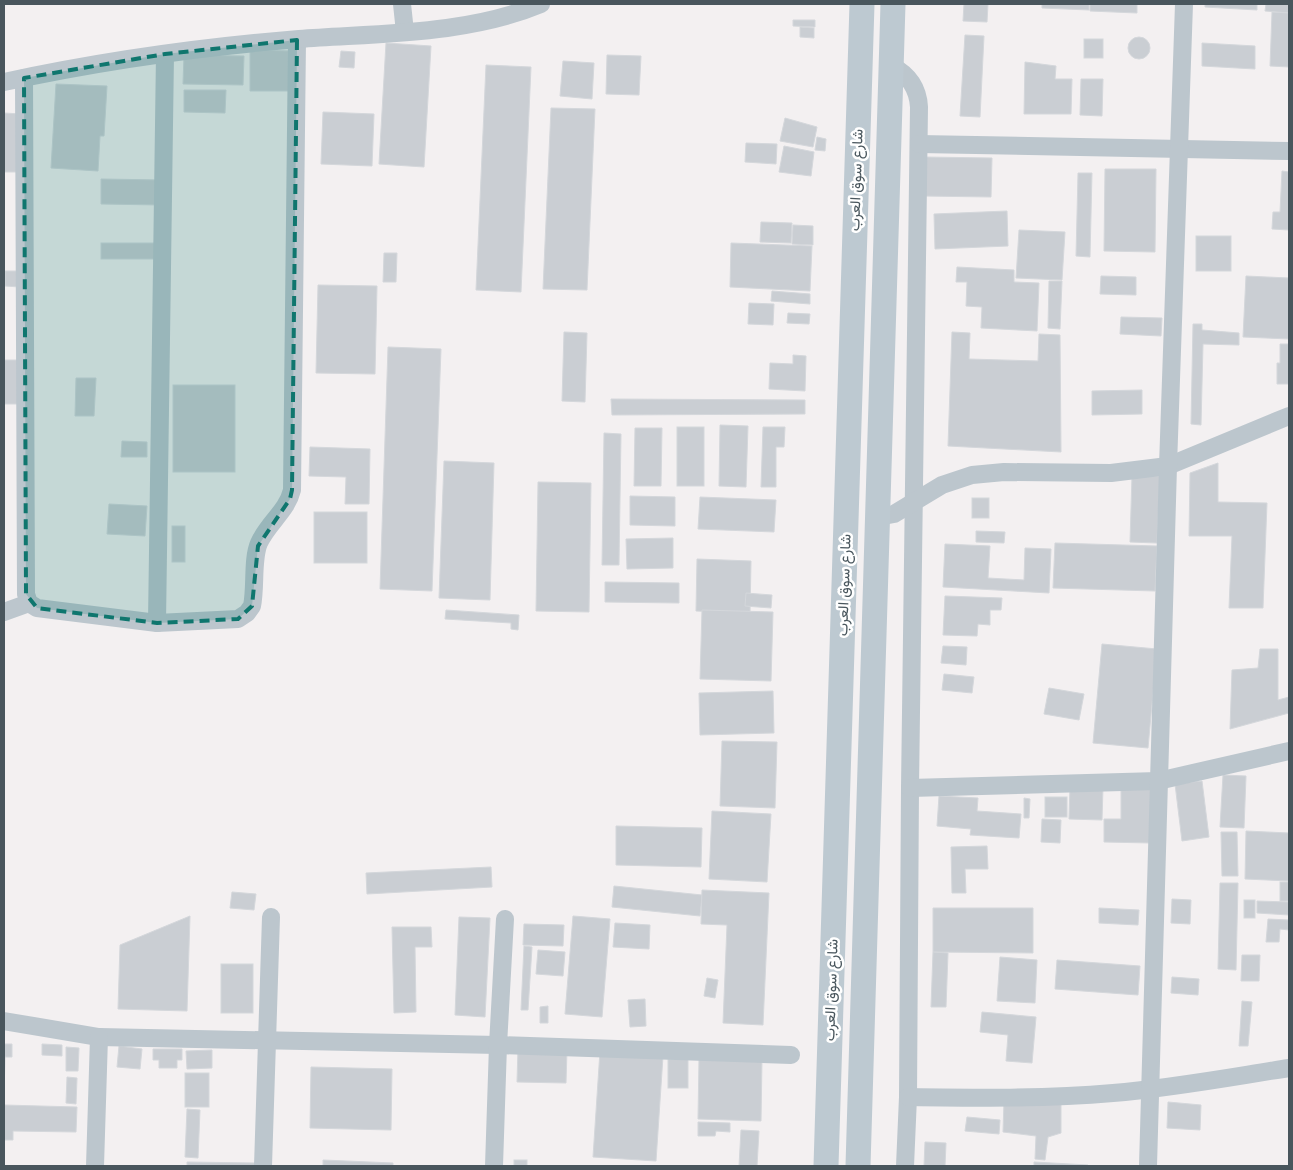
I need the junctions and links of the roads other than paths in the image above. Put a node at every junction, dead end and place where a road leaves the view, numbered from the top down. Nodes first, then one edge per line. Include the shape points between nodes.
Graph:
1 (402, 4) edge
2 (541, 4) edge
3 (862, 4) edge
4 (893, 4) edge
5 (1184, 4) edge
6 (406, 32) junction
7 (297, 40) junction
8 (164, 54) junction
9 (892, 66) junction
10 (24, 78) junction
11 (4, 82) edge
12 (919, 144) junction
13 (1179, 149) junction
14 (1289, 150) edge
15 (1289, 416) edge
16 (1168, 466) junction
17 (915, 501) junction
18 (878, 517) junction
19 (30, 603) junction
20 (4, 612) edge
21 (157, 623) junction
22 (1289, 751) edge
23 (1158, 781) junction
24 (910, 788) junction
25 (271, 917) dead end
26 (505, 919) dead end
27 (4, 1021) edge
28 (99, 1037) junction
29 (267, 1039) junction
30 (498, 1045) junction
31 (791, 1055) dead end
32 (1289, 1068) edge
33 (1150, 1089) junction
34 (908, 1097) junction
35 (95, 1166) edge
36 (263, 1166) edge
37 (494, 1166) edge
38 (826, 1166) edge
39 (858, 1166) edge
40 (905, 1166) edge
41 (1148, 1166) edge

1 - 6 street
2 - 6 street via 484,20
3 - 38 main road, شارع سوق العرب
4 - 9 main road
5 - 13 street
6 - 7 street
7 - 8 street
7 - 21 street via 290,500 258,546 254,596 247,613 238,619
8 - 10 street
8 - 21 street
9 - 12 street via 906,76 916,90
9 - 18 main road
10 - 11 street
10 - 19 street via 24,585
12 - 13 street
12 - 17 street
13 - 14 street
13 - 16 street
15 - 16 street
16 - 17 street via 1111,473 988,472 942,485
16 - 23 street
17 - 18 street via 894,514
17 - 24 street
18 - 39 main road
19 - 20 street
19 - 21 street via 37,608
22 - 23 street
23 - 24 street
23 - 33 street
24 - 34 street
25 - 29 street
26 - 30 street
27 - 28 street
28 - 29 street
28 - 35 street
29 - 30 street
29 - 36 street
30 - 31 street
30 - 37 street
32 - 33 street
33 - 34 street via 1009,1098
33 - 41 street
34 - 40 street

